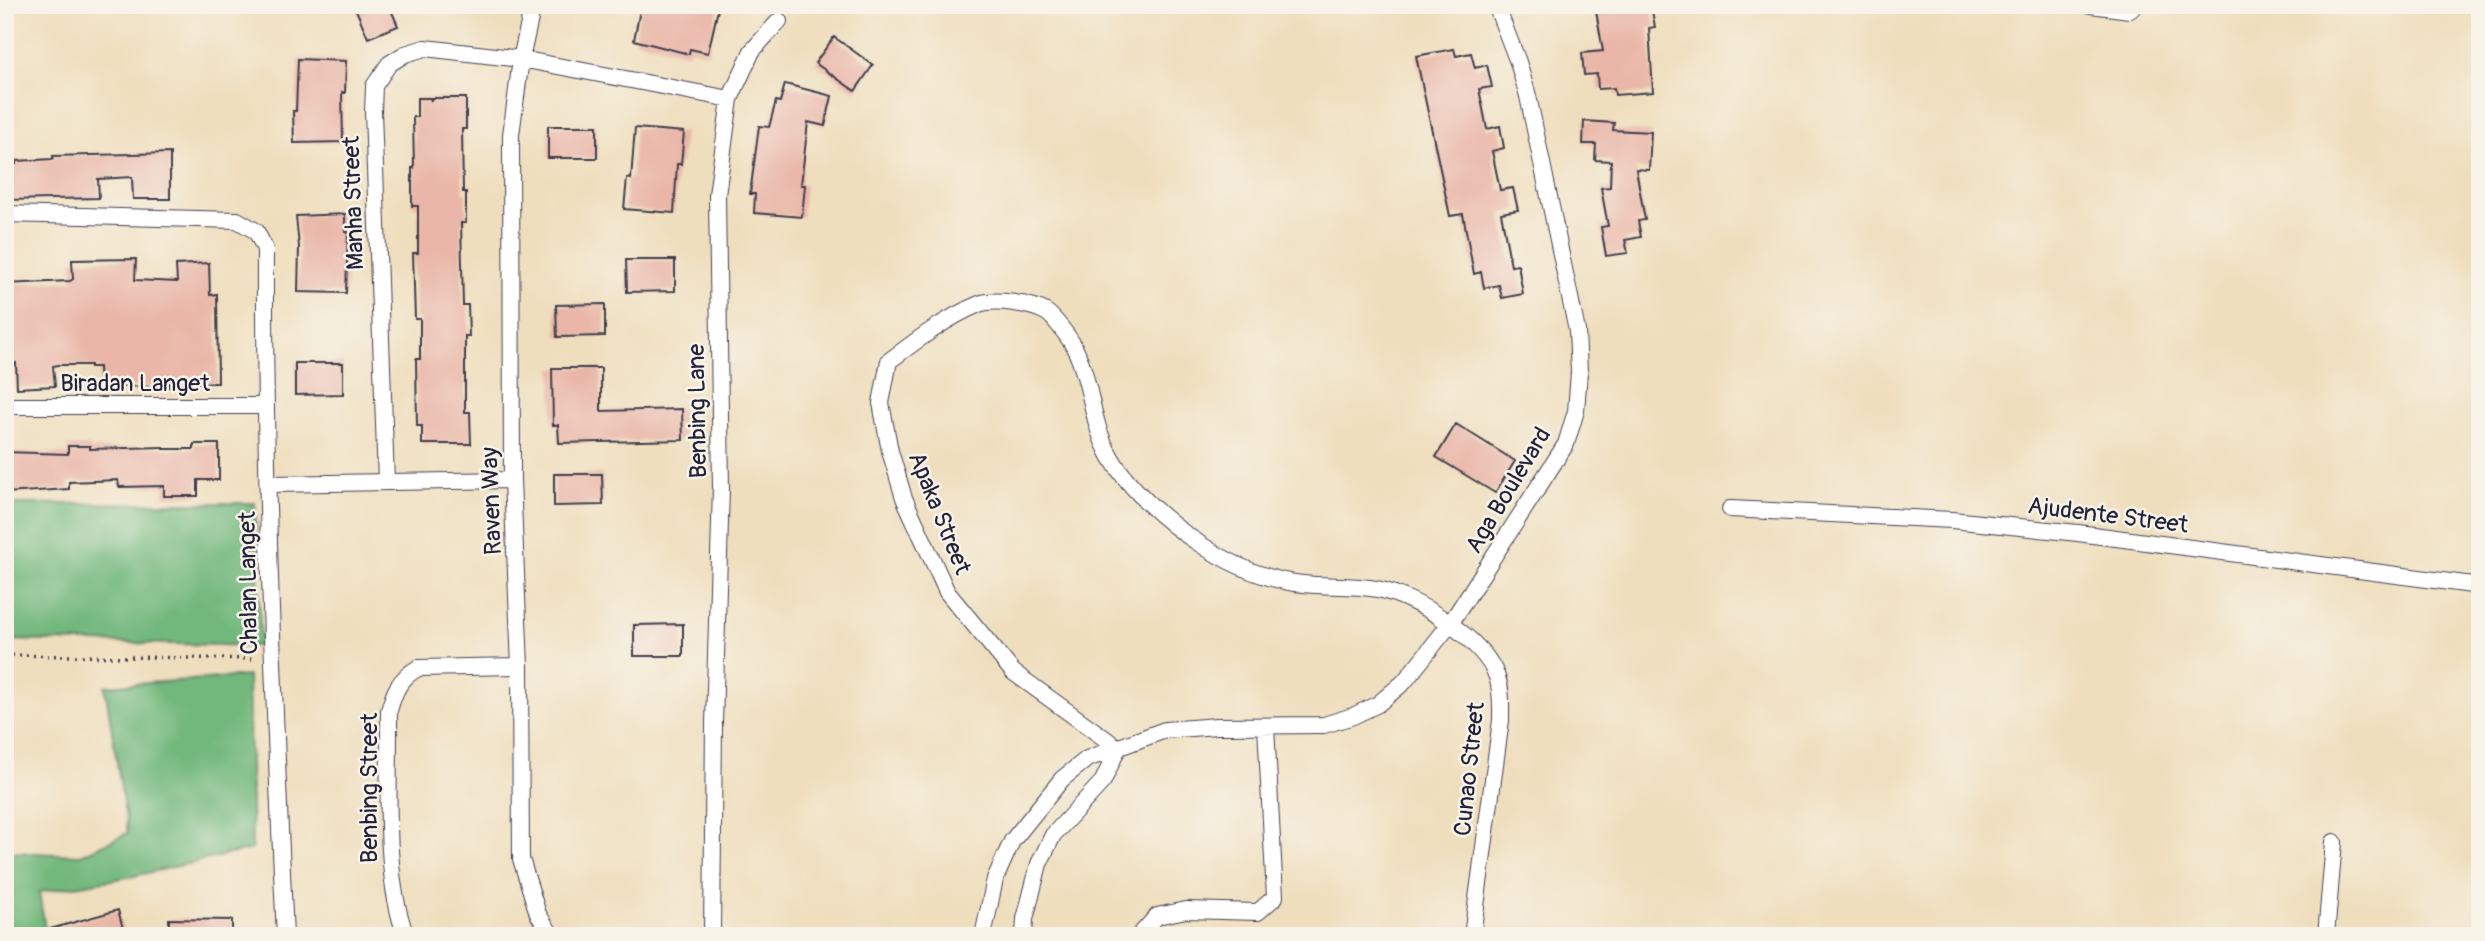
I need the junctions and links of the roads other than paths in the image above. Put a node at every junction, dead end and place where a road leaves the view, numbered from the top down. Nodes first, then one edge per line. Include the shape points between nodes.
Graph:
1 (533, 5) edge
2 (1496, 5) edge
3 (2091, 5) edge
4 (2135, 5) edge
5 (779, 20) dead end
6 (521, 59) junction
7 (730, 99) junction
8 (5, 214) edge
9 (5, 406) edge
10 (265, 406) junction
11 (512, 480) junction
12 (386, 481) junction
13 (269, 484) junction
14 (1730, 509) dead end
15 (2480, 586) edge
16 (1450, 624) junction
17 (520, 666) junction
18 (1266, 726) junction
19 (1118, 748) junction
20 (2334, 842) dead end
21 (285, 936) edge
22 (406, 936) edge
23 (552, 936) edge
24 (712, 936) edge
25 (983, 936) edge
26 (1024, 936) edge
27 (1139, 936) edge
28 (1472, 936) edge
29 (2326, 936) edge

1 - 6 street, Raven Way
2 - 16 street, Aga Boulevard via 1528,96 1567,276 1579,372 1576,411 1566,444
3 - 4 street via 2130,10
5 - 7 street, Benbing Lane via 752,51
6 - 7 street
6 - 11 street, Raven Way via 511,135
6 - 12 street, Manha Street via 425,48 389,64 374,86
7 - 24 street, Benbing Lane via 717,195 721,488
8 - 10 street, Chalan Langet via 237,220 256,231 265,249
9 - 10 street, Biradan Langet
10 - 13 street, Chalan Langet
11 - 12 street
11 - 17 street, Raven Way
12 - 13 street
13 - 21 street, Chalan Langet
14 - 15 street, Ajudente Street via 1965,521
16 - 18 street, Aga Boulevard via 1404,682 1378,704 1324,725
16 - 19 street, Apaka Street via 1411,600 1379,589 1273,578 1240,567 1200,544 1122,474 1106,449 1075,347 1048,312 1015,303 982,303 889,361 881,403 904,498 947,592 984,640 1013,672
16 - 28 street, Cunao Street via 1487,660 1497,676 1501,697
17 - 22 street, Benbing Street via 418,668 405,675 394,692 389,711 391,865
17 - 23 street, Raven Way via 521,859 538,914
18 - 19 street, Aga Boulevard via 1165,730
18 - 27 street via 1275,897 1258,912 1186,910 1157,916
19 - 25 street, Aga Boulevard via 1087,759 1062,779 1012,841 995,878
19 - 26 street via 1102,781 1054,835 1040,864
20 - 29 street

